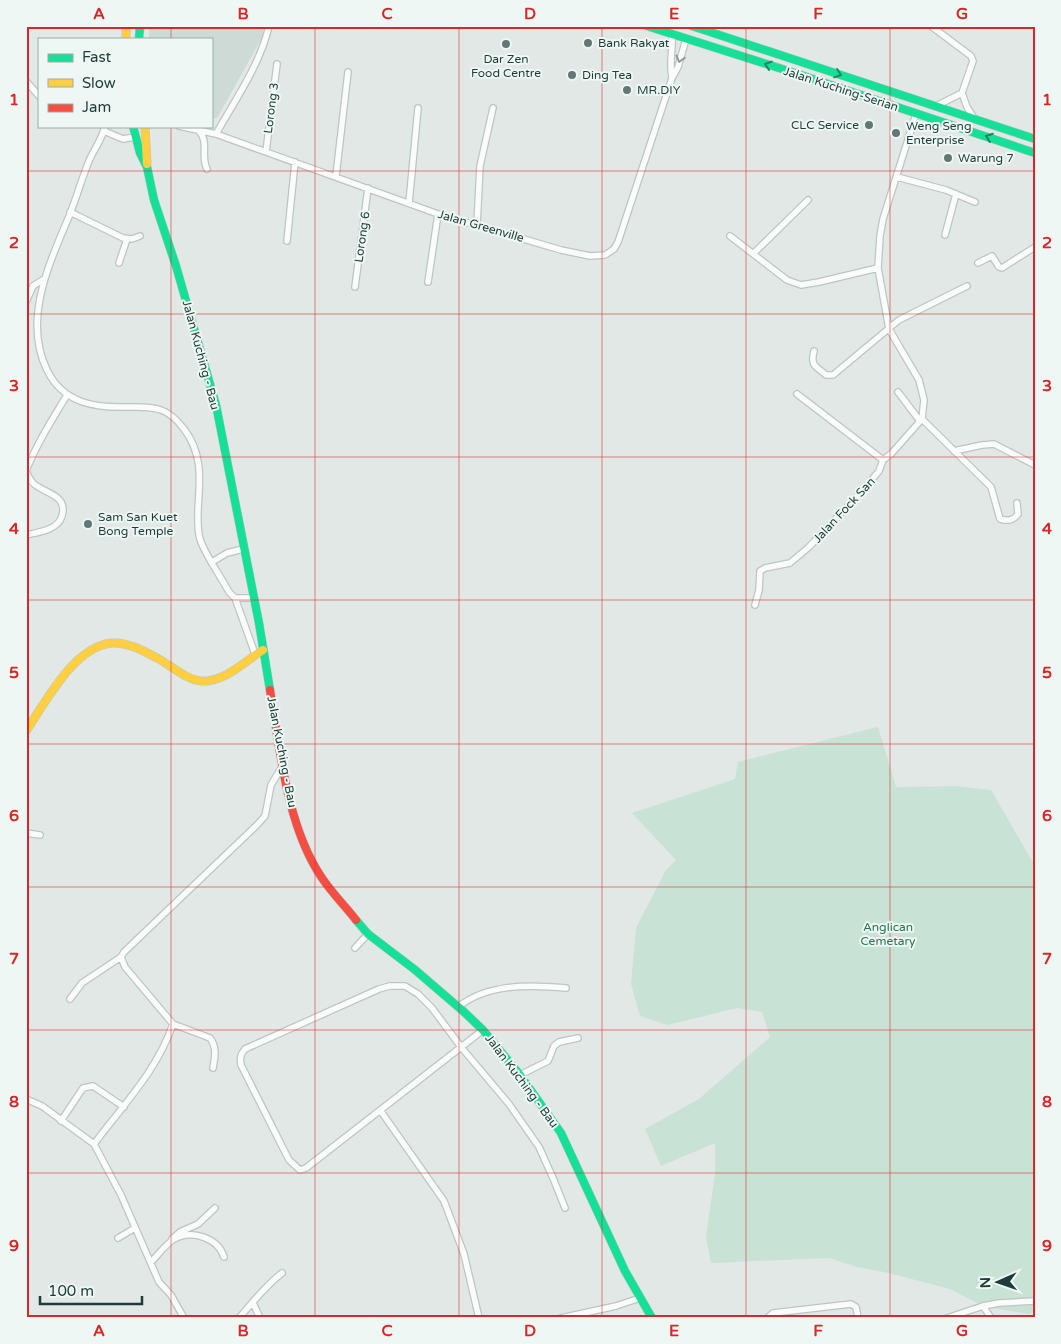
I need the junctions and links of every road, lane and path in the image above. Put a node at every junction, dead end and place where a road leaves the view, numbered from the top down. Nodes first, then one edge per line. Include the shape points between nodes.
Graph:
1 (269, 26) edge
2 (648, 26) edge
3 (692, 26) edge
4 (931, 26) edge
5 (672, 35) junction
6 (686, 39) junction
7 (277, 64) dead end
8 (348, 72) dead end
9 (672, 78) junction
10 (27, 82) edge
11 (962, 93) junction
12 (38, 95) edge
13 (936, 106) junction
14 (418, 108) dead end
15 (493, 108) dead end
16 (916, 114) junction
17 (974, 118) junction
18 (104, 128) edge
19 (133, 128) edge
20 (145, 128) edge
21 (188, 128) edge
22 (198, 130) junction
23 (216, 134) junction
24 (135, 136) junction
25 (1035, 139) edge
26 (266, 152) junction
27 (1035, 153) edge
28 (295, 162) junction
29 (147, 167) junction
30 (207, 169) dead end
31 (336, 176) junction
32 (897, 177) junction
33 (368, 188) junction
34 (956, 194) junction
35 (808, 200) dead end
36 (975, 202) dead end
37 (409, 203) junction
38 (70, 212) junction
39 (438, 214) junction
40 (477, 225) junction
41 (945, 235) dead end
42 (140, 236) dead end
43 (730, 236) dead end
44 (127, 239) junction
45 (287, 241) dead end
46 (1035, 247) edge
47 (754, 253) junction
48 (119, 263) dead end
49 (978, 263) dead end
50 (878, 268) junction
51 (44, 279) junction
52 (428, 282) dead end
53 (355, 286) dead end
54 (967, 286) dead end
55 (26, 302) edge
56 (889, 329) junction
57 (814, 351) dead end
58 (898, 392) dead end
59 (797, 394) dead end
60 (67, 395) junction
61 (921, 420) junction
62 (954, 451) junction
63 (883, 460) junction
64 (1035, 465) edge
65 (26, 471) edge
66 (1017, 503) dead end
67 (26, 535) edge
68 (243, 549) junction
69 (212, 562) junction
70 (235, 598) junction
71 (254, 598) junction
72 (755, 604) dead end
73 (263, 650) junction
74 (255, 654) junction
75 (26, 731) edge
76 (283, 765) junction
77 (26, 833) edge
78 (40, 835) dead end
79 (368, 934) junction
80 (355, 948) dead end
81 (121, 957) junction
82 (566, 988) dead end
83 (70, 999) dead end
84 (458, 1007) junction
85 (173, 1024) junction
86 (483, 1030) junction
87 (578, 1038) dead end
88 (461, 1047) junction
89 (213, 1068) dead end
90 (520, 1075) junction
91 (26, 1099) edge
92 (124, 1107) junction
93 (380, 1110) junction
94 (61, 1121) junction
95 (94, 1144) junction
96 (215, 1208) dead end
97 (565, 1208) dead end
98 (135, 1228) junction
99 (118, 1238) dead end
100 (164, 1248) junction
101 (224, 1258) dead end
102 (151, 1262) junction
103 (282, 1273) dead end
104 (640, 1298) junction
105 (1035, 1301) edge
106 (253, 1303) junction
107 (983, 1306) junction
108 (184, 1318) edge
109 (239, 1318) edge
110 (260, 1318) edge
111 (479, 1318) edge
112 (561, 1318) edge
113 (652, 1318) edge
114 (767, 1318) edge
115 (858, 1318) edge
116 (947, 1318) edge
117 (991, 1318) edge

1 - 23 street via 259,55
2 - 5 main road, Jalan Kuching-Serian
3 -> 13 main road, Jalan Kuching-Serian
4 - 11 street via 971,56 973,61
5 - 6 main road, Jalan Kuching-Serian
5 - 9 street, Jalan Greenville via 669,64
6 -> 9 street, Jalan Greenville
16 -> 6 main road, Jalan Kuching-Serian
7 - 26 street, Lorong 3
8 - 31 street
9 - 40 street, Jalan Greenville via 614,250 605,255 590,256
10 - 12 street
11 - 13 street
11 - 17 street
13 - 17 main road, Jalan Kuching-Serian
14 - 37 street
15 - 40 street via 480,166
27 -> 16 main road, Jalan Kuching-Serian
16 - 32 street
17 - 25 main road, Jalan Kuching-Serian
18 - 24 street via 123,139
18 - 38 street
19 - 24 main road, Jalan Kuching - Bau
20 - 29 main road, Jalan Kuching - Bau
21 - 22 street, Jalan Greenville
22 - 23 street, Jalan Greenville
22 - 30 street via 203,135
23 - 26 street, Jalan Greenville
24 - 29 main road, Jalan Kuching - Bau
26 - 28 street, Jalan Greenville
28 - 31 street, Jalan Greenville
28 - 45 street
29 - 68 main road, Jalan Kuching - Bau via 216,405
31 - 33 street, Jalan Greenville
32 - 34 street
32 - 50 street via 883,219
33 - 37 street, Jalan Greenville
33 - 53 street, Lorong 6
34 - 36 street
34 - 41 street
35 - 47 street
37 - 39 street, Jalan Greenville
38 - 44 street
38 - 51 street
39 - 40 street, Jalan Greenville
39 - 52 street
42 - 44 street
43 - 47 street
44 - 48 street
46 - 49 street via 1002,268 992,256
47 - 50 street via 787,280 801,285
50 - 56 street
51 - 55 street via 33,286
51 - 60 street via 37,344 48,373
54 - 56 street via 899,320
56 - 57 street via 829,376 813,364
56 - 61 street via 919,380 924,400
58 - 61 street
59 - 63 street
60 - 65 street via 38,443
60 - 69 street via 84,404 103,408 161,410 182,427 193,441 198,460 197,523 200,539
61 - 62 street
61 - 63 street, Jalan Fock San
62 - 64 street via 994,444
62 - 66 street via 991,487 1000,519 1014,519 1018,514
63 - 72 street, Jalan Fock San via 880,471 809,547 790,562 760,571
65 - 67 street via 33,483 55,495 63,507 60,522 54,527
68 - 69 street
68 - 71 main road, Jalan Kuching - Bau
69 - 70 street
70 - 71 street
70 - 74 street
71 - 73 main road, Jalan Kuching - Bau
73 - 74 main road
73 - 76 main road, Jalan Kuching - Bau
74 - 75 main road via 240,666 204,682 193,679 143,649 126,643 104,643 86,652 71,667
76 - 79 main road, Jalan Kuching - Bau via 297,824 311,858 322,878
76 - 81 street via 271,786 265,816
77 - 78 street
79 - 80 street
79 - 84 main road, Jalan Kuching - Bau
81 - 83 street via 82,983
81 - 85 street via 125,967
82 - 84 street via 507,988 475,996
84 - 86 main road, Jalan Kuching - Bau
85 - 89 street via 210,1038 216,1056
85 - 92 street via 156,1062
86 - 88 street
86 - 90 main road, Jalan Kuching - Bau
87 - 90 street via 559,1042 548,1061
88 - 93 street
88 - 93 street via 418,994 405,986 390,986 245,1049 241,1054 241,1066 289,1160 300,1170
88 - 97 street via 509,1104 539,1147
90 - 104 main road, Jalan Kuching - Bau via 561,1133
91 - 94 street via 42,1106
92 - 94 street via 93,1086 87,1086
92 - 95 street
93 - 111 street via 444,1201 464,1254
94 - 95 street
95 - 98 street
96 - 100 street via 198,1224 180,1232
98 - 99 street
98 - 102 street
100 - 101 street via 174,1239 201,1237 217,1244
100 - 102 street
102 - 108 street via 159,1282
103 - 106 street via 259,1293
104 - 112 street
104 - 113 main road, Jalan Kuching - Bau
105 - 107 street
106 - 109 street
106 - 110 street
107 - 116 street
107 - 117 street
114 - 115 street via 772,1313 851,1304 856,1306

